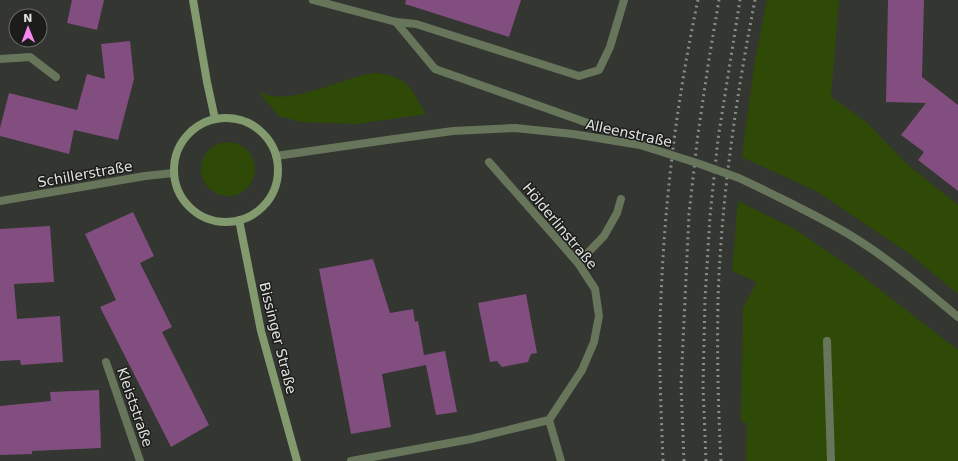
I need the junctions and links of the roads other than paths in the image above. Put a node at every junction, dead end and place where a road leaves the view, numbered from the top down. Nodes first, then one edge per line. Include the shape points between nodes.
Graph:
1 (193, 0) edge
2 (313, 0) edge
3 (624, 0) edge
4 (396, 22) junction
5 (0, 59) edge
6 (56, 76) dead end
7 (215, 119) junction
8 (616, 133) dead end
9 (276, 156) junction
10 (489, 162) dead end
11 (174, 173) junction
12 (621, 199) dead end
13 (0, 202) edge
14 (239, 220) junction
15 (578, 263) junction
16 (958, 317) edge
17 (827, 341) dead end
18 (106, 362) dead end
19 (549, 420) junction
20 (140, 461) edge
21 (297, 461) edge
22 (351, 461) edge
23 (562, 461) edge
24 (831, 461) edge

1 - 7 main road
2 - 4 street
3 - 4 street via 610,47 599,70 579,76 416,24
4 - 8 street via 435,69
5 - 6 street via 30,57
7 - 9 main road via 231,119 259,130 270,142
7 - 11 main road via 202,124 180,145 175,158
9 - 14 main road via 278,173 269,198 254,214
9 - 16 street, Alleenstraße, bridge via 453,131 515,128 573,134 640,146 739,178 813,214 859,241 916,282
10 - 15 street, Hölderlinstraße
11 - 13 street, Schillerstraße
11 - 14 main road via 178,191 188,206 203,217 220,222
12 - 15 street via 617,213 604,236
14 - 21 main road, Bissinger Straße via 261,331
15 - 19 street, Hölderlinstraße via 594,289 599,316 594,342 582,370
17 - 24 street
18 - 20 street, Kleiststraße
19 - 22 street via 471,439
19 - 23 street

